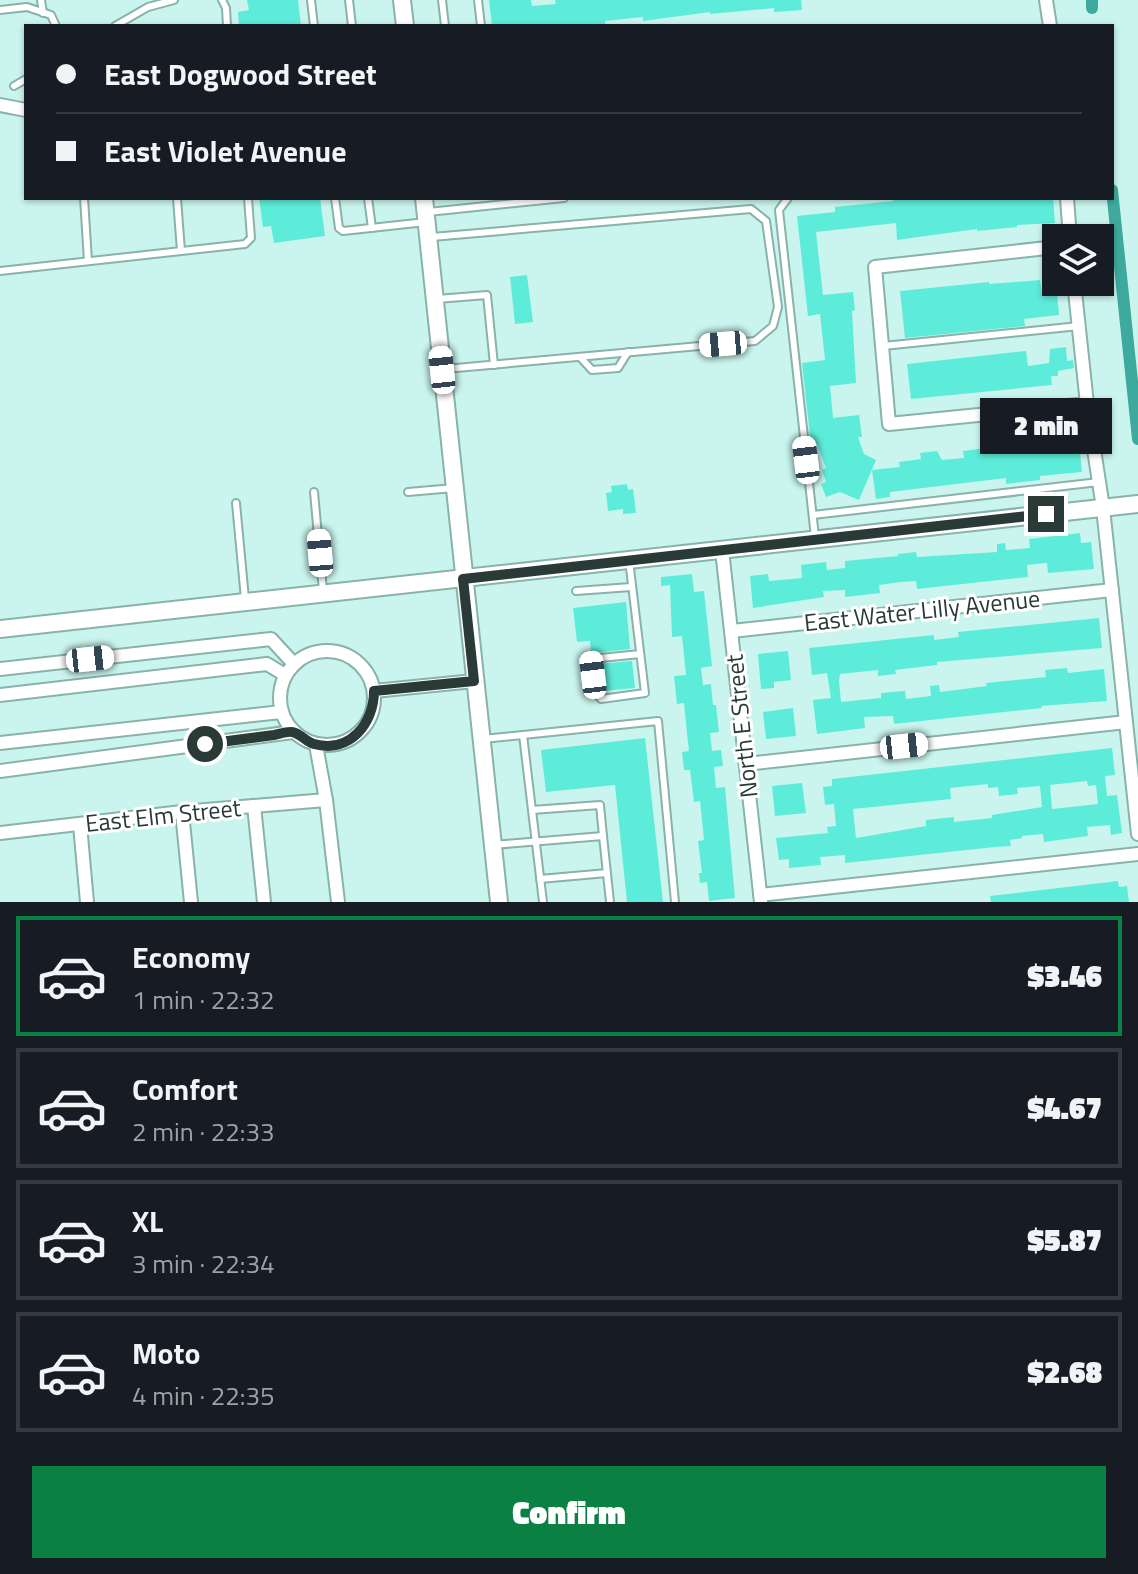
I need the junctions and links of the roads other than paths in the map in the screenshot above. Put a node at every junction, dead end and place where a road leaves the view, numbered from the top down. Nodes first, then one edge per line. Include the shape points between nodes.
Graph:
1 (41, 0) edge
2 (174, 0) edge
3 (311, 0) edge
4 (349, 0) edge
5 (402, 0) edge
6 (442, 0) edge
7 (478, 0) edge
8 (1046, 0) edge
9 (224, 3) edge
10 (0, 10) edge
11 (43, 13) junction
12 (55, 24) edge
13 (118, 24) edge
14 (227, 24) edge
15 (314, 24) edge
16 (352, 24) edge
17 (405, 24) edge
18 (445, 24) edge
19 (481, 24) edge
20 (1050, 24) edge
21 (24, 80) edge
22 (14, 86) dead end
23 (0, 105) edge
24 (24, 110) edge
25 (84, 200) edge
26 (177, 200) edge
27 (248, 200) edge
28 (335, 200) edge
29 (368, 200) edge
30 (549, 200) edge
31 (786, 200) edge
32 (1067, 200) edge
33 (426, 217) edge
34 (1069, 224) edge
35 (372, 228) junction
36 (1042, 249) edge
37 (181, 251) junction
38 (88, 261) junction
39 (0, 271) edge
40 (1076, 296) edge
41 (434, 299) junction
42 (1079, 326) junction
43 (882, 346) junction
44 (628, 352) junction
45 (580, 357) junction
46 (494, 365) junction
47 (442, 370) junction
48 (1087, 404) junction
49 (1099, 482) junction
50 (454, 488) junction
51 (314, 492) dead end
52 (408, 492) dead end
53 (236, 503) dead end
54 (1138, 504) edge
55 (1103, 508) junction
56 (813, 515) junction
57 (816, 539) junction
58 (722, 550) junction
59 (629, 560) junction
60 (463, 579) junction
61 (631, 587) junction
62 (1112, 590) junction
63 (576, 591) dead end
64 (323, 594) junction
65 (246, 603) junction
66 (0, 629) edge
67 (732, 631) junction
68 (640, 654) junction
69 (294, 664) junction
70 (0, 669) edge
71 (285, 675) junction
72 (474, 681) junction
73 (374, 691) junction
74 (0, 695) edge
75 (281, 712) junction
76 (1126, 722) junction
77 (293, 732) junction
78 (523, 735) junction
79 (481, 739) junction
80 (0, 743) edge
81 (316, 745) junction
82 (746, 764) junction
83 (0, 771) edge
84 (326, 800) junction
85 (254, 806) junction
86 (532, 810) junction
87 (182, 812) junction
88 (80, 825) junction
89 (0, 833) edge
90 (1138, 834) edge
91 (603, 836) junction
92 (536, 842) junction
93 (493, 845) junction
94 (1138, 854) edge
95 (607, 873) junction
96 (540, 879) junction
97 (761, 899) edge
98 (87, 902) edge
99 (191, 902) edge
100 (264, 902) edge
101 (338, 902) edge
102 (499, 902) edge
103 (543, 902) edge
104 (610, 902) edge
105 (675, 902) edge

1 - 11 lane
2 - 13 lane
3 - 15 lane
4 - 16 lane
5 - 17 street
6 - 18 lane
7 - 19 lane
8 - 20 street
9 - 14 lane
10 - 11 lane via 27,7
11 - 12 lane
21 - 22 lane
23 - 24 street
25 - 38 lane
26 - 37 lane
27 - 37 lane via 251,238 245,244
28 - 35 lane via 339,228
29 - 35 lane
30 - 33 lane
31 - 56 lane via 779,210
32 - 34 street
33 - 35 lane
33 - 41 street
33 - 44 lane via 751,209 766,221 778,307 773,326 755,341
36 - 43 street via 875,267
37 - 38 lane
38 - 39 lane
40 - 42 street
41 - 46 lane via 487,295
41 - 47 street
42 - 43 lane
42 - 48 street
43 - 48 street via 889,424
44 - 45 lane
44 - 45 lane via 618,368 592,370
45 - 46 lane
46 - 47 lane
47 - 50 street
48 - 49 street
49 - 55 street
49 - 56 lane
50 - 52 lane
50 - 60 street
51 - 64 lane
53 - 65 lane
54 - 55 street
55 - 57 street
55 - 62 street
56 - 57 lane
57 - 58 street
58 - 59 street
58 - 67 street, North E Street
59 - 60 street
59 - 61 lane
60 - 64 street
60 - 72 street
61 - 63 lane
61 - 68 lane
62 - 67 street, East Water Lilly Avenue
62 - 76 street
64 - 65 street
65 - 66 street
67 - 82 street, North E Street
68 - 68 lane via 645,693 601,699 591,659
69 - 70 street via 271,639
69 - 71 street
69 - 73 street via 320,651 335,651 361,665
71 - 74 street via 267,664
71 - 75 street
72 - 73 street
72 - 79 street
73 - 81 street via 369,721 359,733 332,745
75 - 77 street
75 - 80 street
76 - 82 street
76 - 90 street
77 - 81 street
77 - 83 street
78 - 79 lane
78 - 86 lane
78 - 105 lane via 658,721
79 - 93 street
81 - 84 street
82 - 97 street, North E Street
84 - 85 street, East Elm Street
84 - 101 street
85 - 87 street, East Elm Street
85 - 100 street
86 - 91 lane via 600,805
86 - 92 lane
87 - 88 street, East Elm Street
87 - 99 street
88 - 89 street, East Elm Street
88 - 98 street
91 - 92 lane
91 - 95 lane
92 - 93 lane
92 - 96 lane
93 - 102 street
94 - 97 street
95 - 96 lane
95 - 104 lane
96 - 103 lane

